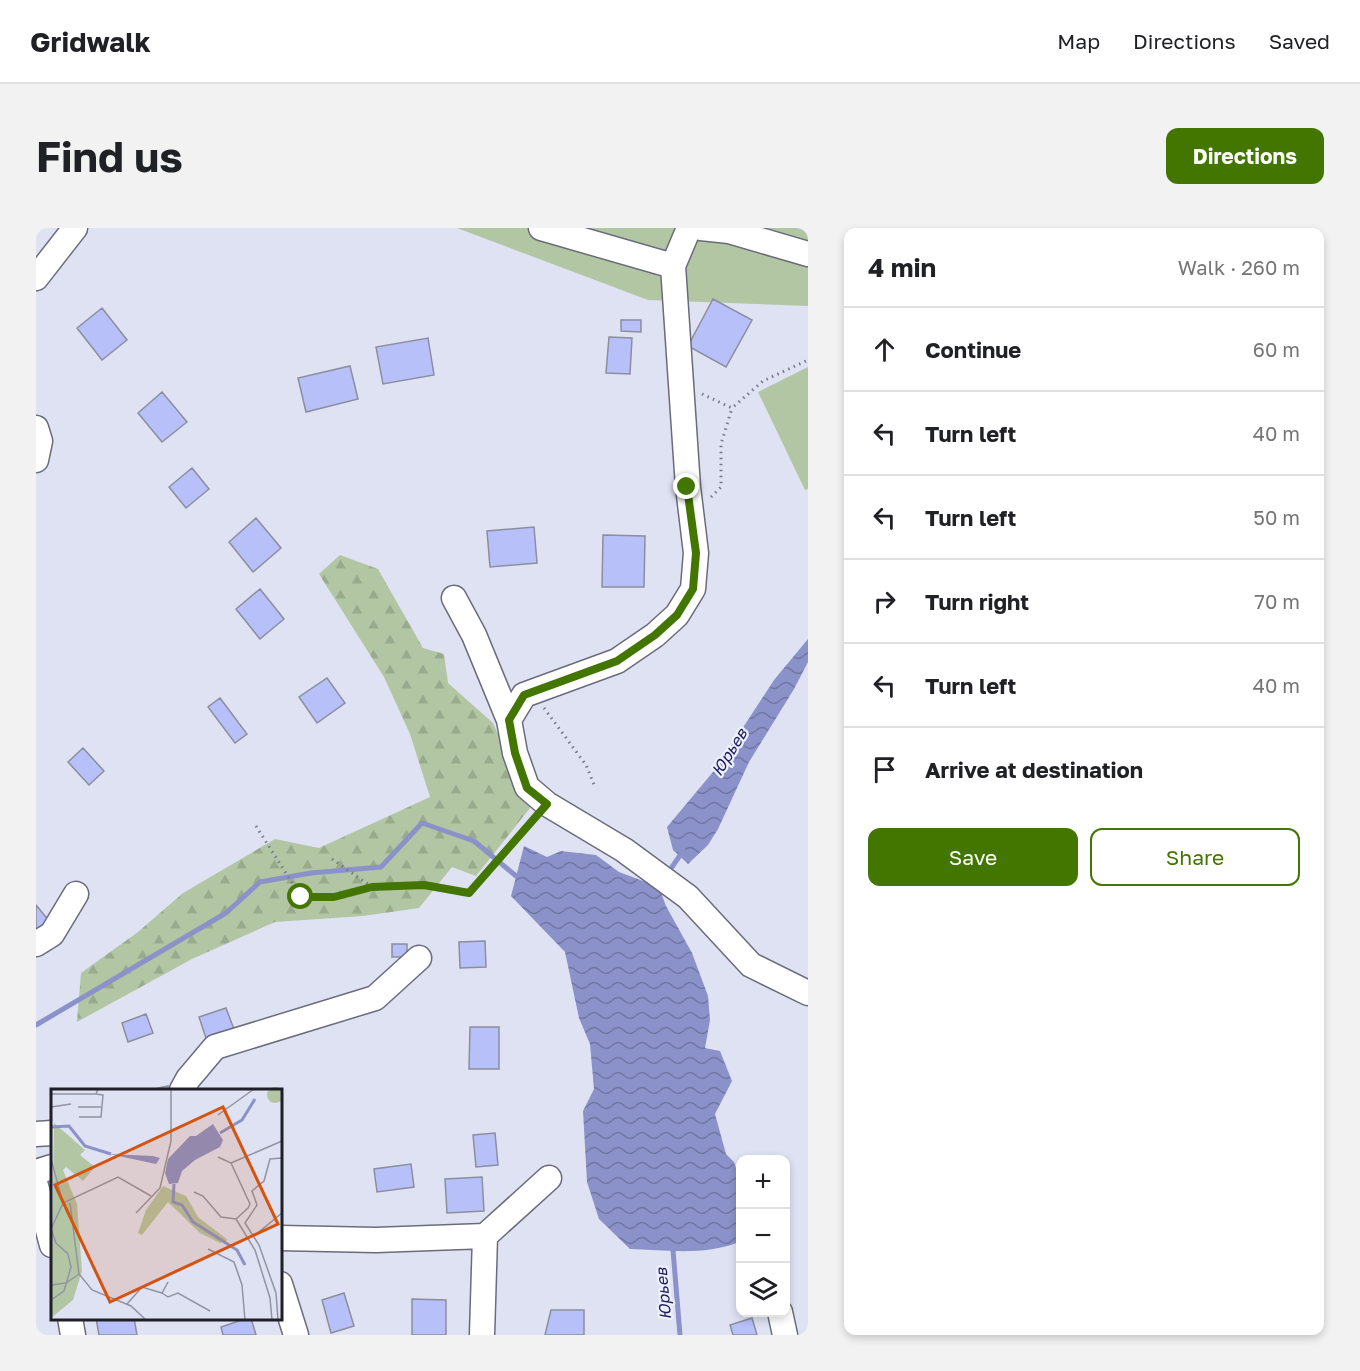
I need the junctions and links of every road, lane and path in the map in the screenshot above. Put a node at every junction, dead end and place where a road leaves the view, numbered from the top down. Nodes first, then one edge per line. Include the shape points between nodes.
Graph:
1 (75, 228) edge
2 (541, 228) edge
3 (689, 228) edge
4 (701, 228) edge
5 (808, 254) edge
6 (672, 266) junction
7 (36, 278) edge
8 (808, 360) edge
9 (681, 385) junction
10 (732, 408) junction
11 (36, 428) edge
12 (36, 460) edge
13 (691, 521) junction
14 (454, 598) dead end
15 (531, 692) junction
16 (509, 720) junction
17 (595, 787) dead end
18 (547, 804) junction
19 (256, 826) dead end
20 (332, 859) dead end
21 (372, 887) junction
22 (76, 894) dead end
23 (36, 944) edge
24 (419, 958) dead end
25 (808, 993) edge
26 (183, 1089) edge
27 (51, 1132) edge
28 (36, 1134) edge
29 (51, 1167) edge
30 (36, 1172) edge
31 (549, 1178) dead end
32 (36, 1186) edge
33 (485, 1236) junction
34 (282, 1238) edge
35 (51, 1241) edge
36 (282, 1290) edge
37 (781, 1317) edge
38 (70, 1320) edge
39 (73, 1335) edge
40 (296, 1335) edge
41 (482, 1335) edge
42 (785, 1335) edge

1 - 7 street
2 - 6 street
3 - 6 street
4 - 5 street via 729,231
6 - 9 street
8 - 10 path via 763,381
9 - 10 path
9 - 13 street
10 - 13 path via 721,444 721,487
11 - 12 street via 40,441
13 - 15 street via 696,553 693,589 677,615 617,661
14 - 16 street via 474,635
15 - 16 street via 524,695
15 - 17 path via 586,765
16 - 18 street via 527,788
18 - 21 path via 469,893 424,885
18 - 25 street via 624,850 688,897 751,965
19 - 21 path via 301,897 334,897
20 - 21 path
22 - 23 street via 52,934
24 - 26 street via 375,998 215,1047
27 - 28 street
29 - 30 street
31 - 33 street
32 - 35 street
33 - 34 street
33 - 41 street
36 - 40 street
37 - 42 street
38 - 39 street

